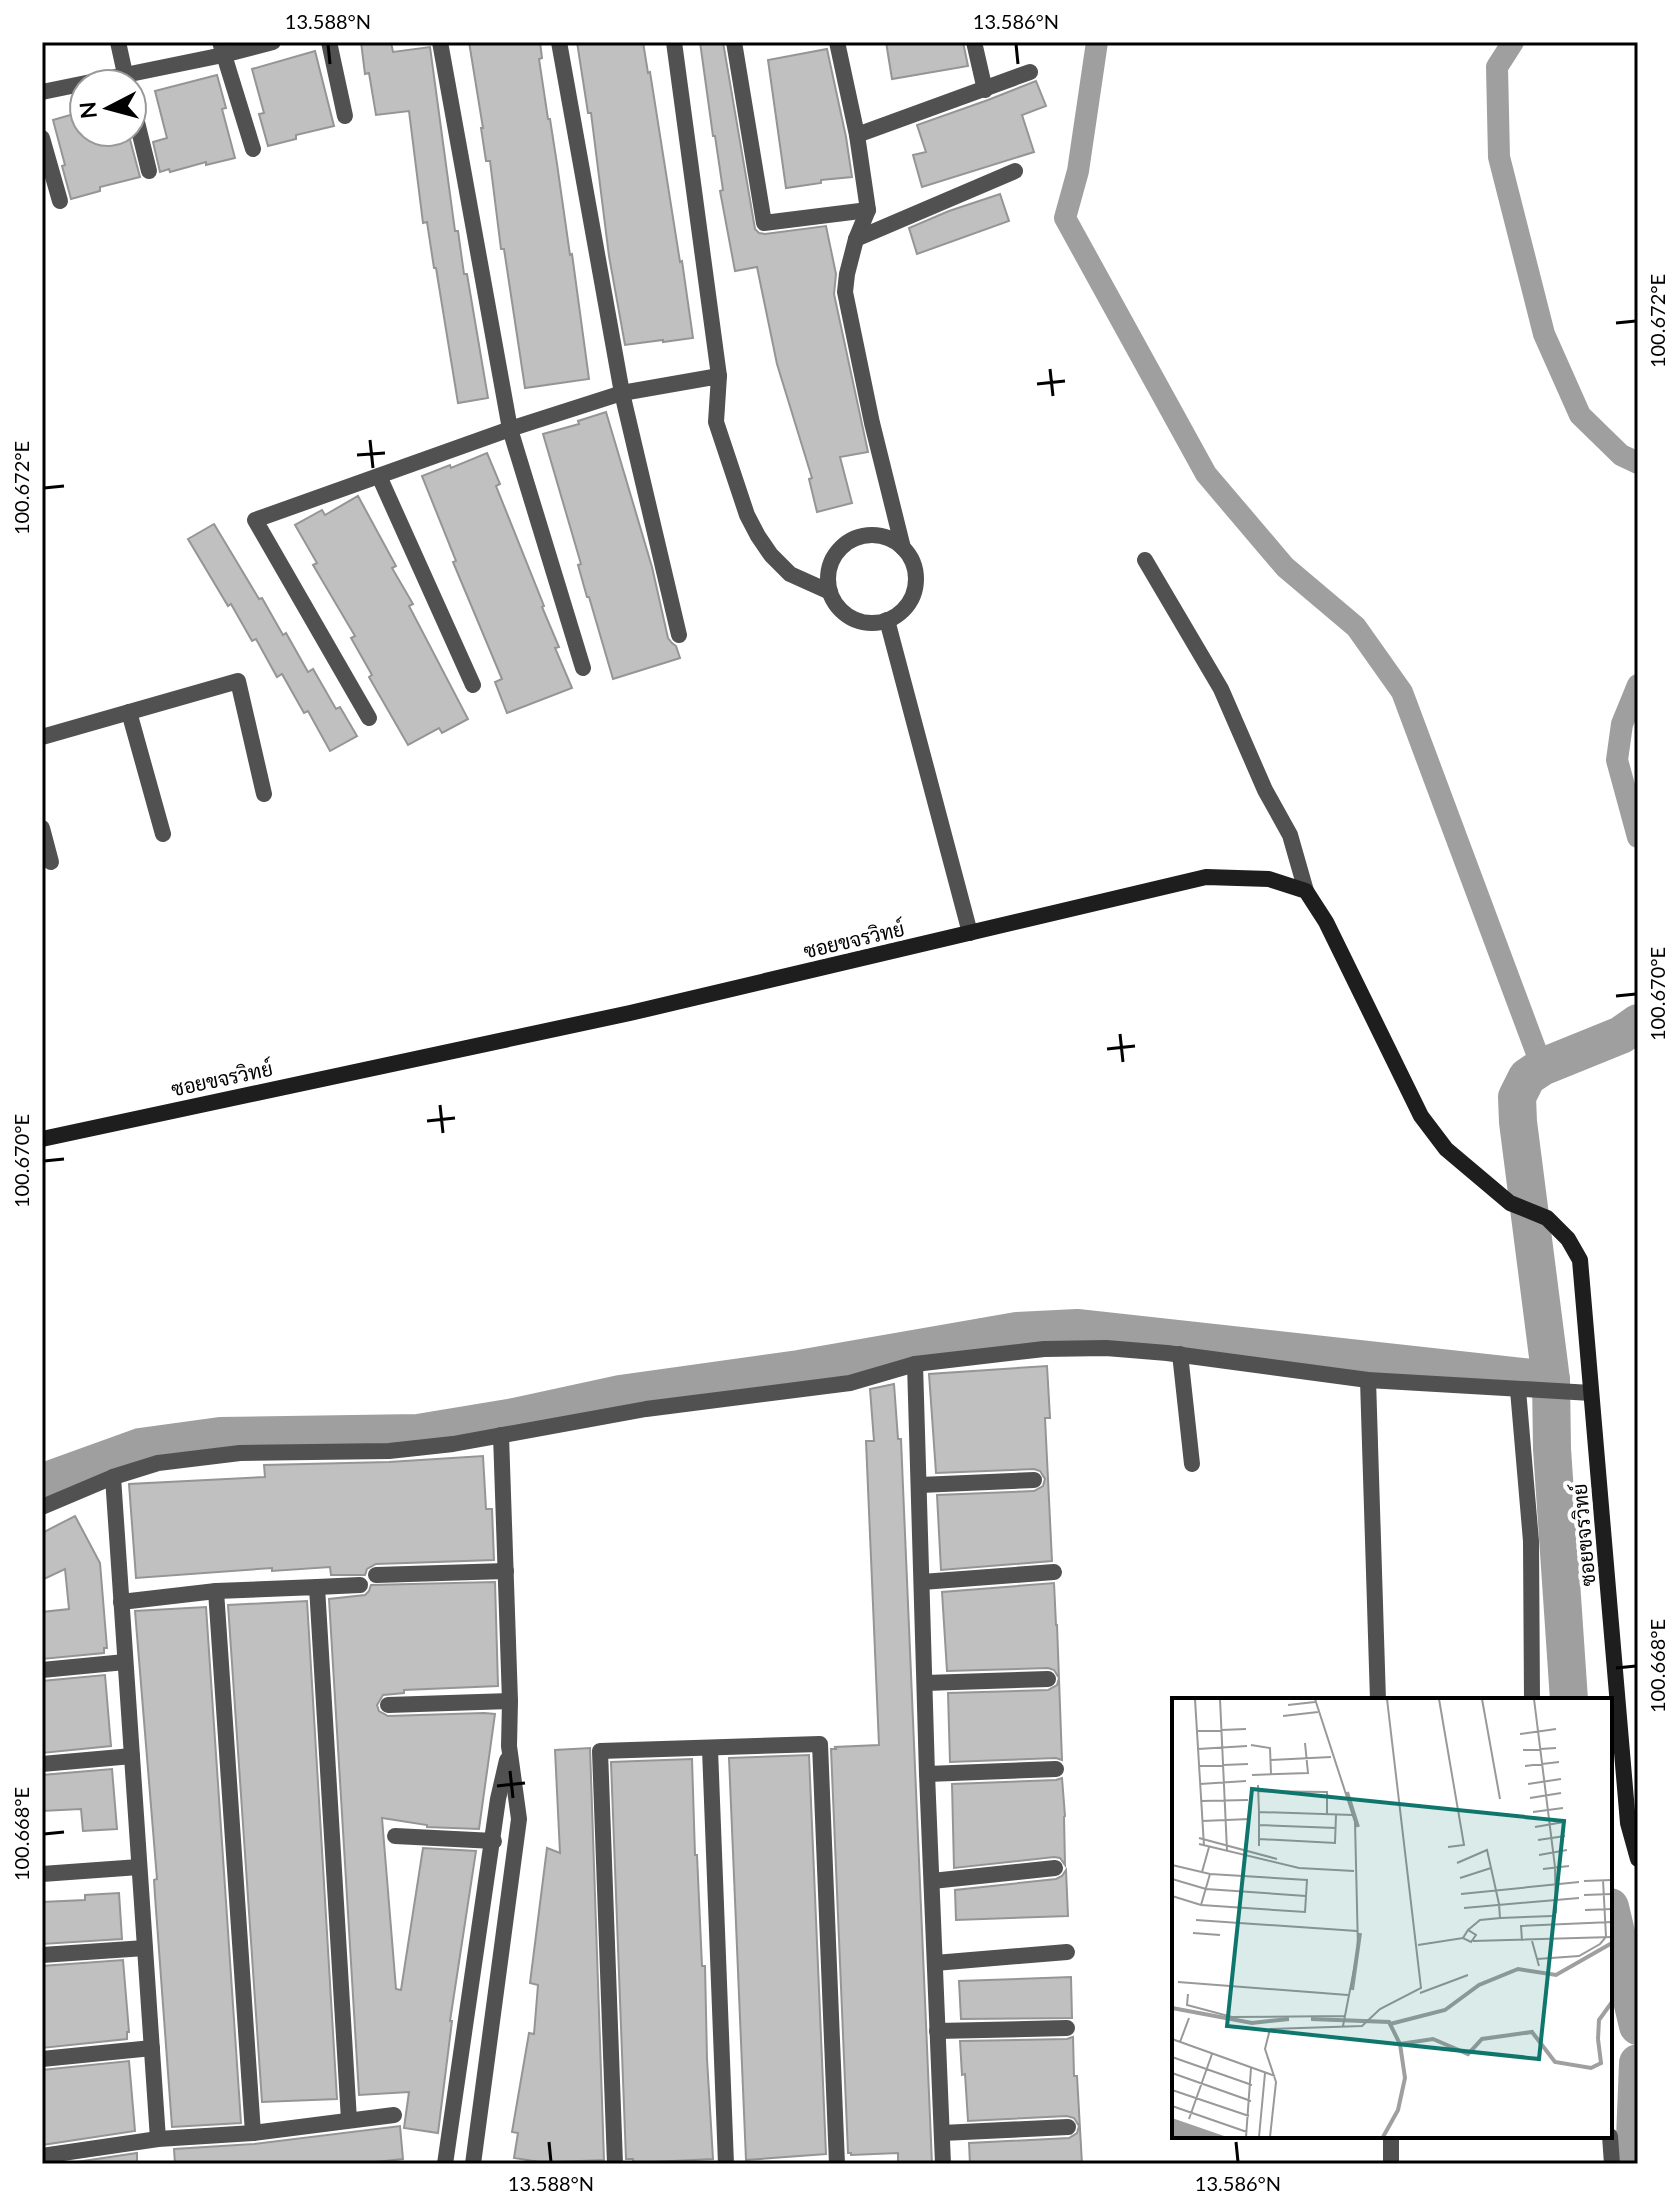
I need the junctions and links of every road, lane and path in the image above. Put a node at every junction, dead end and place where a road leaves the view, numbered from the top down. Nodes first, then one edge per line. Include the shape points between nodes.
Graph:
1 (118, 42) edge
2 (273, 42) edge
3 (329, 42) edge
4 (440, 42) edge
5 (559, 42) edge
6 (674, 42) edge
7 (734, 42) edge
8 (837, 42) edge
9 (974, 42) edge
10 (222, 48) edge
11 (124, 68) edge
12 (1030, 72) dead end
13 (148, 73) edge
14 (68, 88) edge
15 (985, 90) junction
16 (42, 92) edge
17 (345, 116) dead end
18 (857, 135) junction
19 (42, 138) edge
20 (143, 148) edge
21 (253, 149) dead end
22 (149, 171) dead end
23 (1015, 171) dead end
24 (60, 201) dead end
25 (868, 210) junction
26 (856, 239) junction
27 (719, 376) junction
28 (622, 393) junction
29 (510, 429) junction
30 (379, 476) junction
31 (903, 548) junction
32 (1145, 560) dead end
33 (830, 592) junction
34 (887, 620) junction
35 (679, 635) dead end
36 (583, 668) dead end
37 (473, 685) dead end
38 (129, 712) junction
39 (369, 718) dead end
40 (42, 737) edge
41 (264, 794) dead end
42 (42, 828) edge
43 (163, 834) dead end
44 (51, 862) dead end
45 (1306, 891) junction
46 (970, 933) junction
47 (42, 1139) edge
48 (1180, 1354) junction
49 (915, 1364) junction
50 (1368, 1380) junction
51 (1518, 1390) junction
52 (1591, 1393) junction
53 (501, 1435) junction
54 (1192, 1464) dead end
55 (113, 1477) junction
56 (1034, 1480) dead end
57 (920, 1485) junction
58 (42, 1507) edge
59 (506, 1571) junction
60 (1054, 1572) dead end
61 (376, 1575) dead end
62 (922, 1582) junction
63 (360, 1585) dead end
64 (317, 1587) junction
65 (216, 1591) junction
66 (121, 1602) junction
67 (125, 1662) junction
68 (42, 1670) edge
69 (1048, 1679) dead end
70 (925, 1683) junction
71 (1378, 1698) edge
72 (1532, 1698) edge
73 (510, 1701) junction
74 (388, 1705) dead end
75 (509, 1746) junction
76 (710, 1749) junction
77 (132, 1756) junction
78 (42, 1764) edge
79 (1056, 1769) dead end
80 (927, 1774) junction
81 (395, 1836) dead end
82 (494, 1841) junction
83 (1638, 1859) edge
84 (139, 1867) junction
85 (1055, 1868) dead end
86 (42, 1874) edge
87 (932, 1881) junction
88 (145, 1948) junction
89 (1067, 1952) dead end
90 (42, 1955) edge
91 (935, 1963) junction
92 (1067, 2028) dead end
93 (937, 2031) junction
94 (152, 2048) junction
95 (42, 2059) edge
96 (394, 2115) dead end
97 (349, 2120) junction
98 (1068, 2127) dead end
99 (253, 2133) junction
100 (942, 2133) junction
101 (1391, 2138) edge
102 (1610, 2138) edge
103 (158, 2139) junction
104 (42, 2156) edge
105 (445, 2164) edge
106 (473, 2164) edge
107 (615, 2164) edge
108 (726, 2164) edge
109 (837, 2164) edge
110 (943, 2164) edge
111 (1391, 2164) edge
112 (1612, 2164) edge

1 - 11 street
2 - 10 street
3 - 17 street
4 - 29 street
5 - 28 street
6 - 27 street
7 - 25 street via 764,223
8 - 18 street
9 - 15 street
10 - 13 street
10 - 21 street
12 - 15 street
14 - 16 street
15 - 18 street
18 - 25 street
19 - 24 street
20 - 22 street
23 - 26 street
25 - 26 street
26 - 31 street via 845,283 847,305
27 - 28 street
27 - 33 street via 716,422 753,526 790,574
28 - 29 street
28 - 35 street
29 - 30 street
29 - 36 street
30 - 37 street
30 - 39 street via 255,520
31 - 33 street via 877,535 848,541 830,565
31 - 34 street via 915,574 914,590 908,603
32 - 45 street via 1221,689 1290,835
33 - 34 street via 846,615 873,623
34 - 46 street
38 - 40 street
38 - 41 street via 238,681
38 - 43 street
42 - 44 street
45 - 46 street, ซอยขจรวิทย์ via 1269,879 1206,877
45 - 52 street, ซอยขจรวิทย์ via 1421,1116 1446,1149 1510,1203 1547,1218 1580,1260
46 - 47 street, ซอยขจรวิทย์ via 615,1016
48 - 49 street via 1044,1349
48 - 50 street
48 - 54 street
49 - 53 street via 850,1383 646,1409
49 - 57 street
50 - 51 street
50 - 71 street
51 - 52 street
51 - 72 street via 1531,1541
52 - 83 street, ซอยขจรวิทย์ via 1628,1823
53 - 55 street via 389,1451 240,1453 158,1463
53 - 59 street
55 - 58 street
55 - 66 street
56 - 57 street
57 - 62 street
59 - 61 street
59 - 73 street
60 - 62 street
62 - 70 street
63 - 64 street
64 - 65 street
64 - 97 street
65 - 66 street
65 - 99 street
66 - 67 street
67 - 68 street
67 - 77 street
69 - 70 street
70 - 80 street
73 - 74 street
73 - 75 street
75 - 82 street
75 - 106 street via 519,1819
76 - 107 street via 600,1751
76 - 108 street
76 - 109 street via 820,1744
77 - 78 street
77 - 84 street
79 - 80 street
80 - 87 street
81 - 82 street
82 - 105 street
84 - 86 street
84 - 88 street
85 - 87 street
87 - 91 street
88 - 90 street
88 - 94 street
89 - 91 street
91 - 93 street
92 - 93 street
93 - 100 street
94 - 95 street
94 - 103 street
96 - 97 street
97 - 99 street
98 - 100 street
99 - 103 street
100 - 110 street
101 - 111 street
102 - 112 street
103 - 104 street

